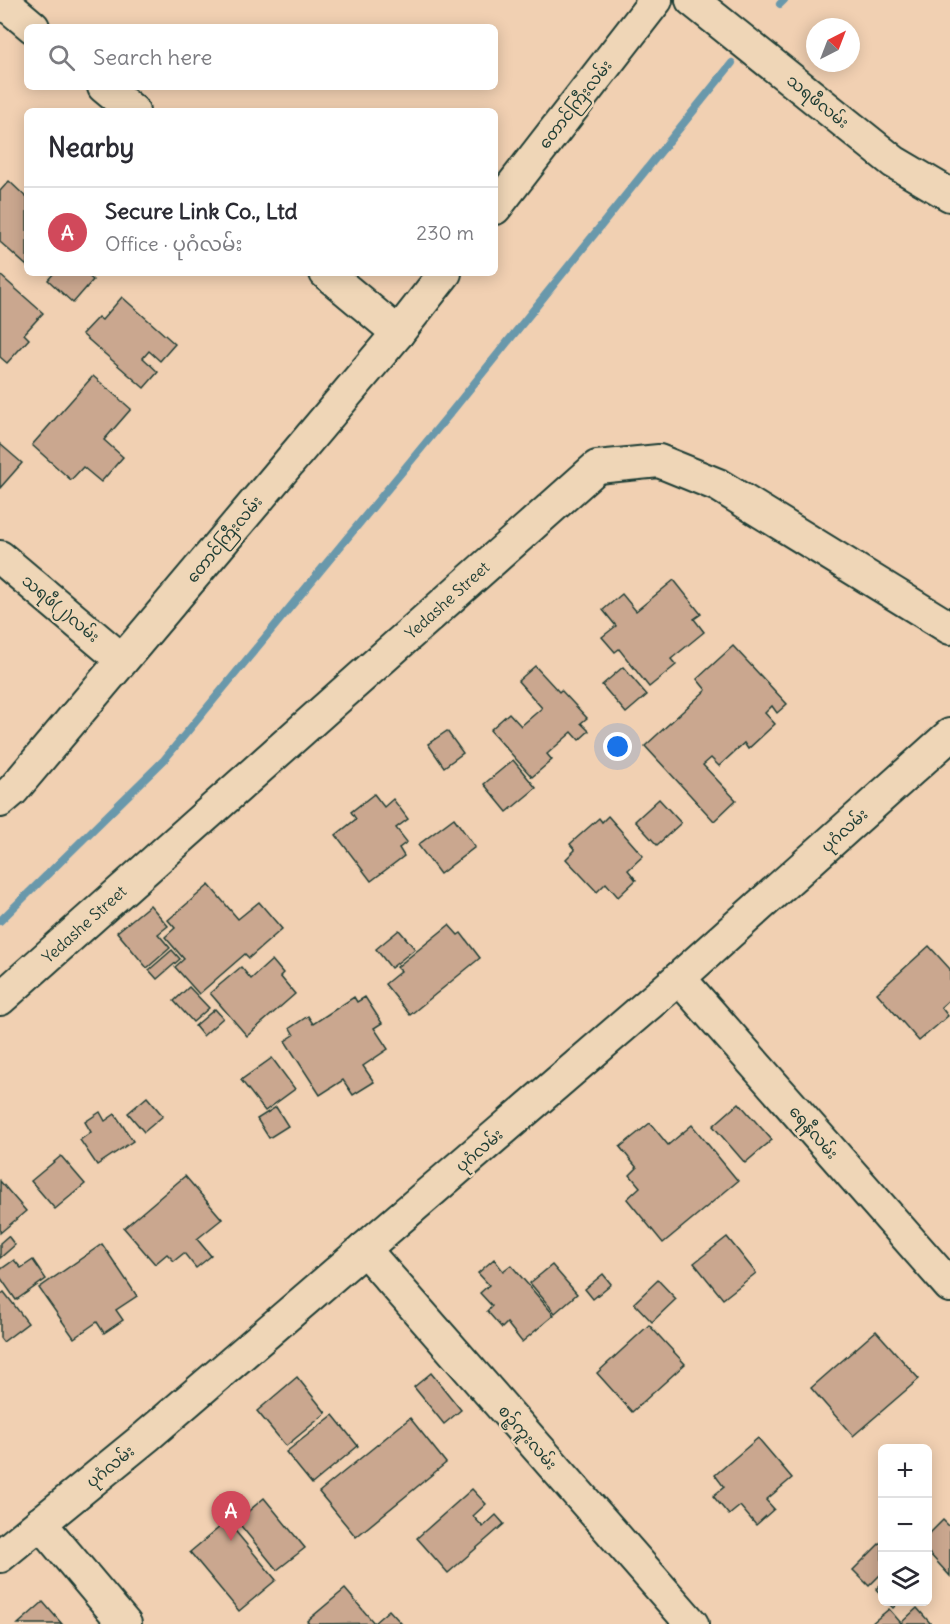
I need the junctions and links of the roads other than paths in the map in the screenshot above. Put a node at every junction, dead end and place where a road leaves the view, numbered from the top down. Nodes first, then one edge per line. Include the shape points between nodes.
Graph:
1 (1, 0) edge
2 (656, 0) edge
3 (692, 0) edge
4 (29, 24) edge
5 (108, 90) edge
6 (129, 108) edge
7 (950, 195) edge
8 (498, 204) edge
9 (330, 276) edge
10 (443, 276) edge
11 (398, 333) junction
12 (0, 557) edge
13 (950, 628) edge
14 (122, 660) junction
15 (950, 735) edge
16 (0, 801) edge
17 (679, 978) junction
18 (0, 999) edge
19 (363, 1249) junction
20 (950, 1286) edge
21 (40, 1523) junction
22 (0, 1556) edge
23 (125, 1624) edge
24 (692, 1624) edge

1 - 4 street
2 - 8 street, တောင်ကြီးလမ်း
3 - 7 street, သရဖီလမ်း via 894,162
5 - 6 street
9 - 11 street
10 - 11 street, တောင်ကြီးလမ်း
11 - 14 street, တောင်ကြီးလမ်း
12 - 14 street, သရဖီ(၂)လမ်း
13 - 18 street, Yedashe Street via 718,485 659,461 597,467
14 - 16 street, တောင်ကြီးလမ်း
15 - 17 street, ပုဂံလမ်း
17 - 19 street, ပုဂံလမ်း
17 - 20 street, ရေနီလမ်း
19 - 21 street, ပုဂံလမ်း
19 - 24 street, စဉ့်ကူးလမ်း
21 - 22 street, ပုဂံလမ်း
21 - 23 street

